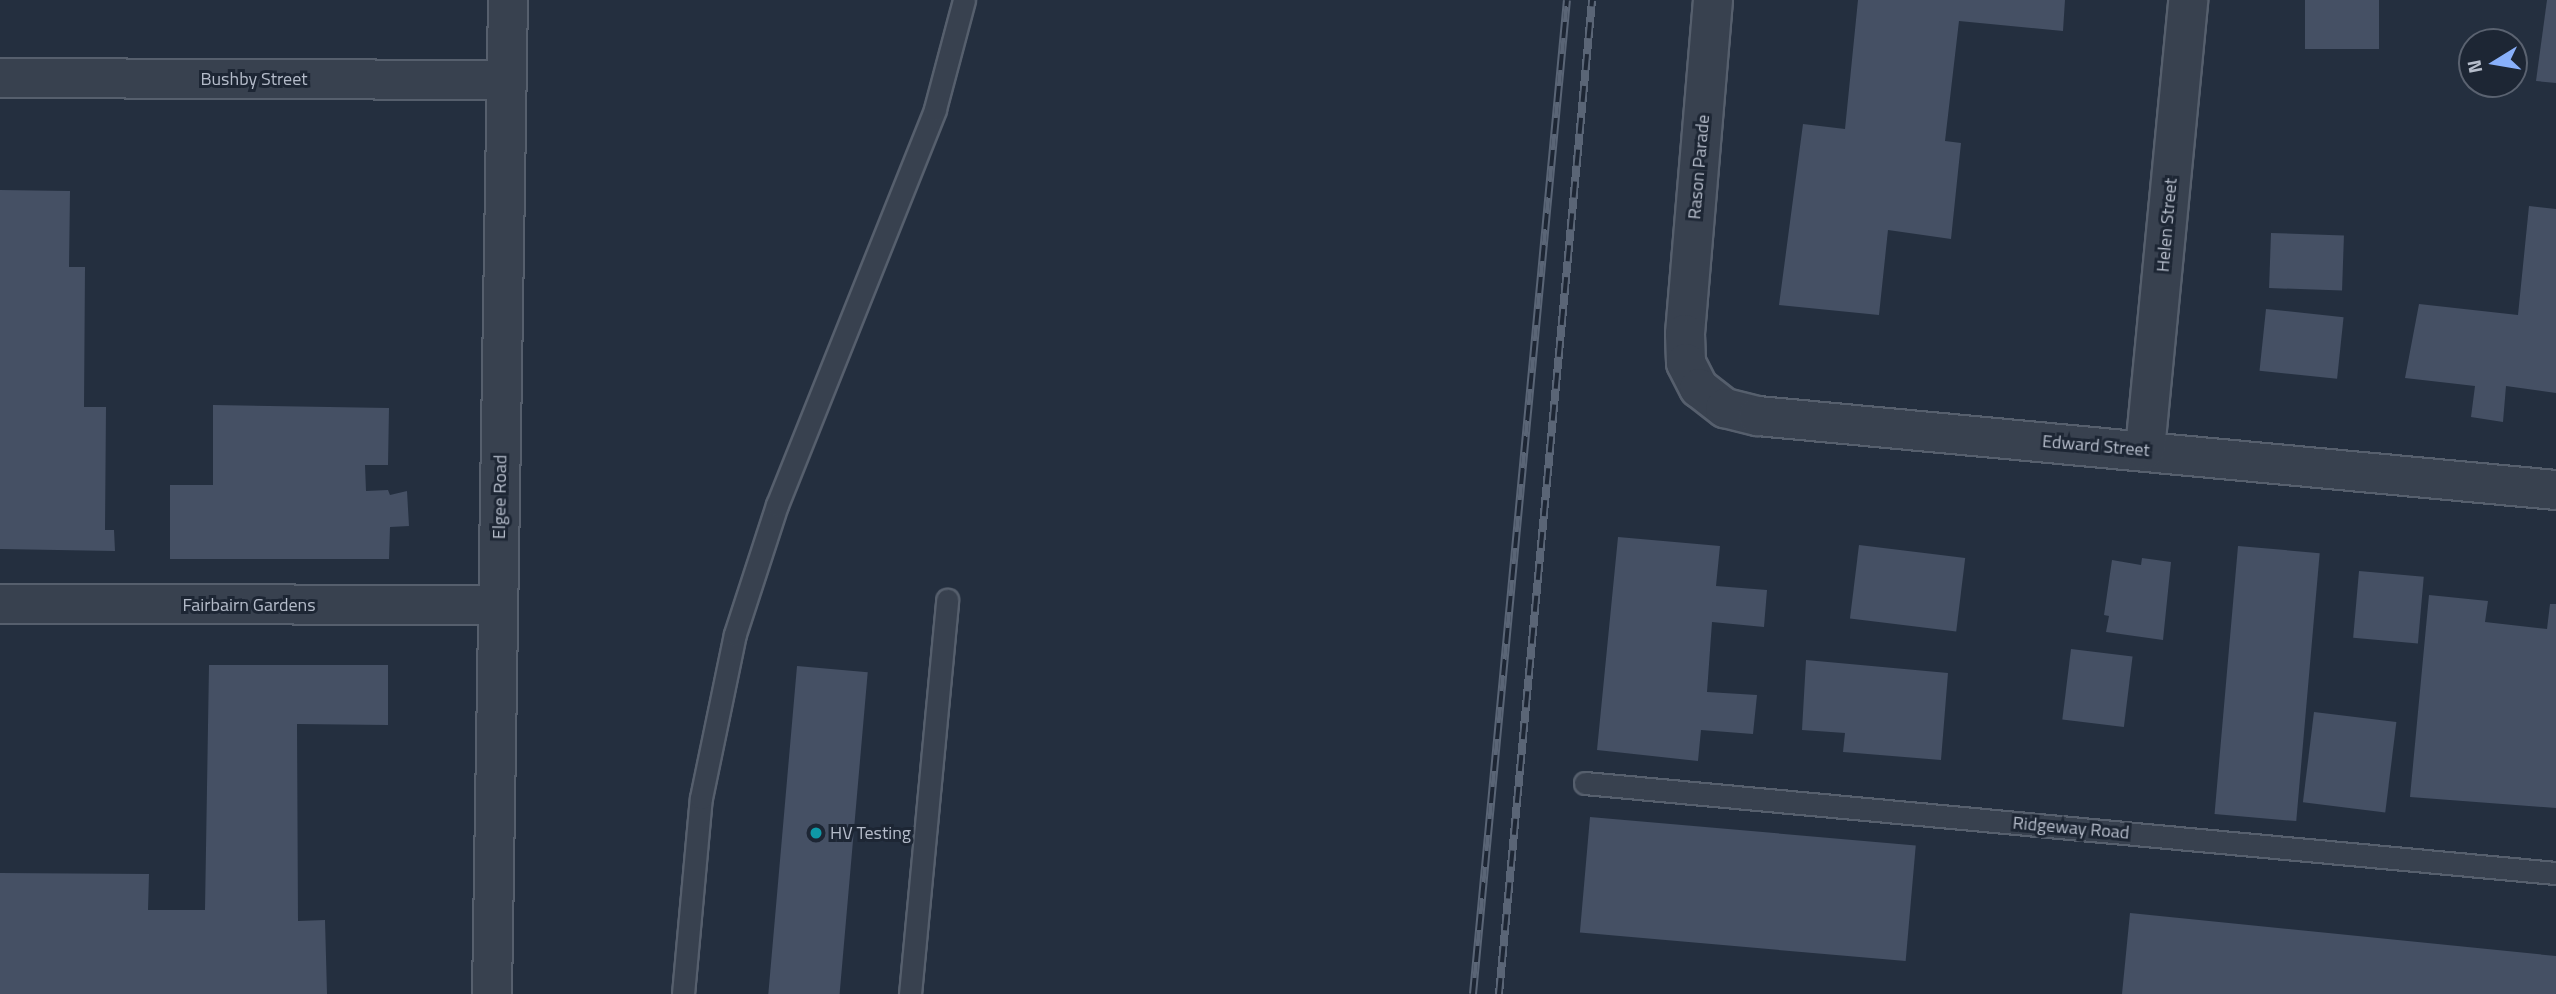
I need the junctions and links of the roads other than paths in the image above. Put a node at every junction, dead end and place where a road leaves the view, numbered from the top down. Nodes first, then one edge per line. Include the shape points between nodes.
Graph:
1 (508, 0) edge
2 (964, 0) edge
3 (1713, 0) edge
4 (2189, 0) edge
5 (0, 78) edge
6 (507, 80) junction
7 (1685, 334) joint
8 (2145, 450) junction
9 (2556, 490) edge
10 (947, 600) dead end
11 (0, 604) edge
12 (498, 605) junction
13 (1585, 783) dead end
14 (2556, 873) edge
15 (492, 994) edge
16 (683, 994) edge
17 (910, 994) edge

1 - 6 street, Elgee Road
2 - 16 lane via 935,109 777,505 735,634 701,798
3 - 7 street, Rason Parade
4 - 8 street, Helen Street
5 - 6 street, Bushby Street
6 - 12 street, Elgee Road
7 - 8 street, Edward Street via 1686,363 1699,388 1725,408 1758,416
8 - 9 street, Edward Street
10 - 17 lane
11 - 12 street, Fairbairn Gardens
12 - 15 street, Elgee Road
13 - 14 lane, Ridgeway Road

